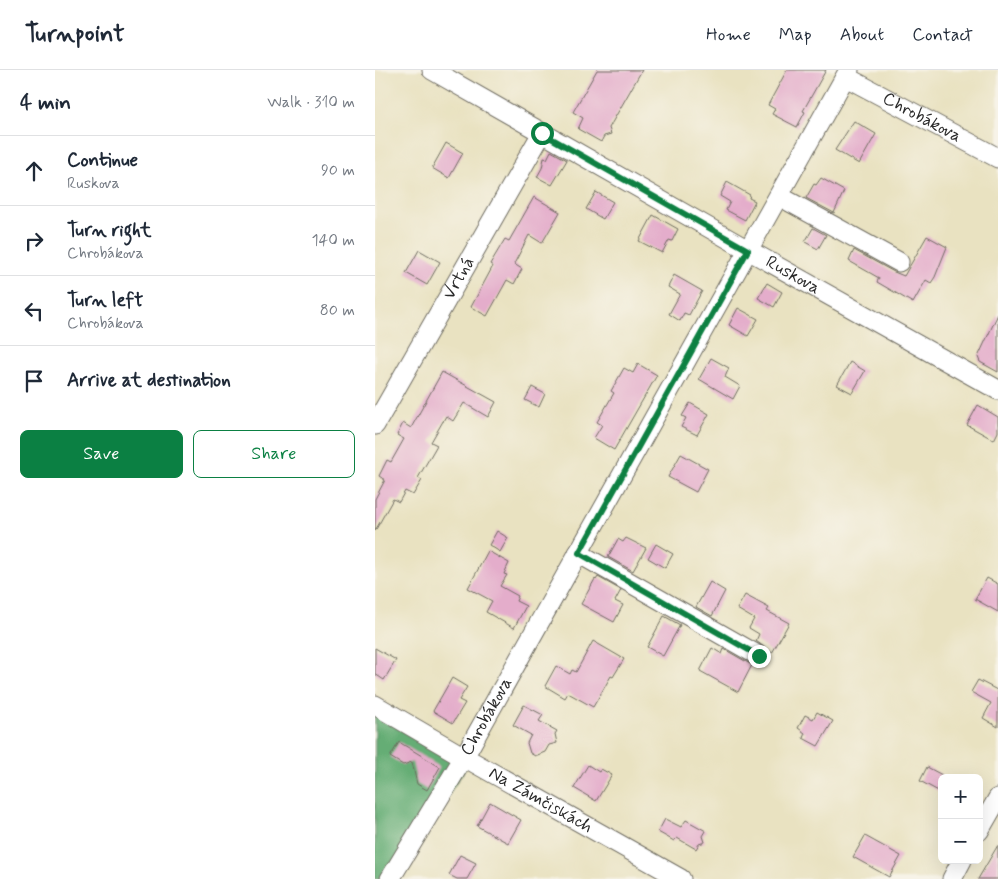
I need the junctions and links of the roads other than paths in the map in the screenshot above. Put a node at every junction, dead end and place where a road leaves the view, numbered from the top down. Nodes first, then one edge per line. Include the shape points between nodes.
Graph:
1 (432, 70) edge
2 (848, 73) edge
3 (542, 133) junction
4 (998, 158) edge
5 (779, 196) junction
6 (748, 250) junction
7 (899, 262) dead end
8 (998, 390) edge
9 (375, 425) edge
10 (579, 553) junction
11 (759, 656) dead end
12 (375, 705) edge
13 (464, 757) junction
14 (998, 798) edge
15 (983, 823) edge
16 (960, 864) edge
17 (390, 879) edge
18 (681, 879) edge
19 (952, 879) edge

1 - 3 street, Ruskova
2 - 4 street, Chrobákova
2 - 5 street, Chrobákova
3 - 6 street, Ruskova
3 - 9 street, Vrtná
5 - 6 street, Chrobákova
5 - 7 street
6 - 8 street, Ruskova
6 - 10 street, Chrobákova
10 - 11 street
10 - 13 street, Chrobákova
12 - 13 street, Na Zámčiskách
13 - 17 street, Chrobákova
13 - 18 street, Na Zámčiskách
14 - 15 street
16 - 19 street

